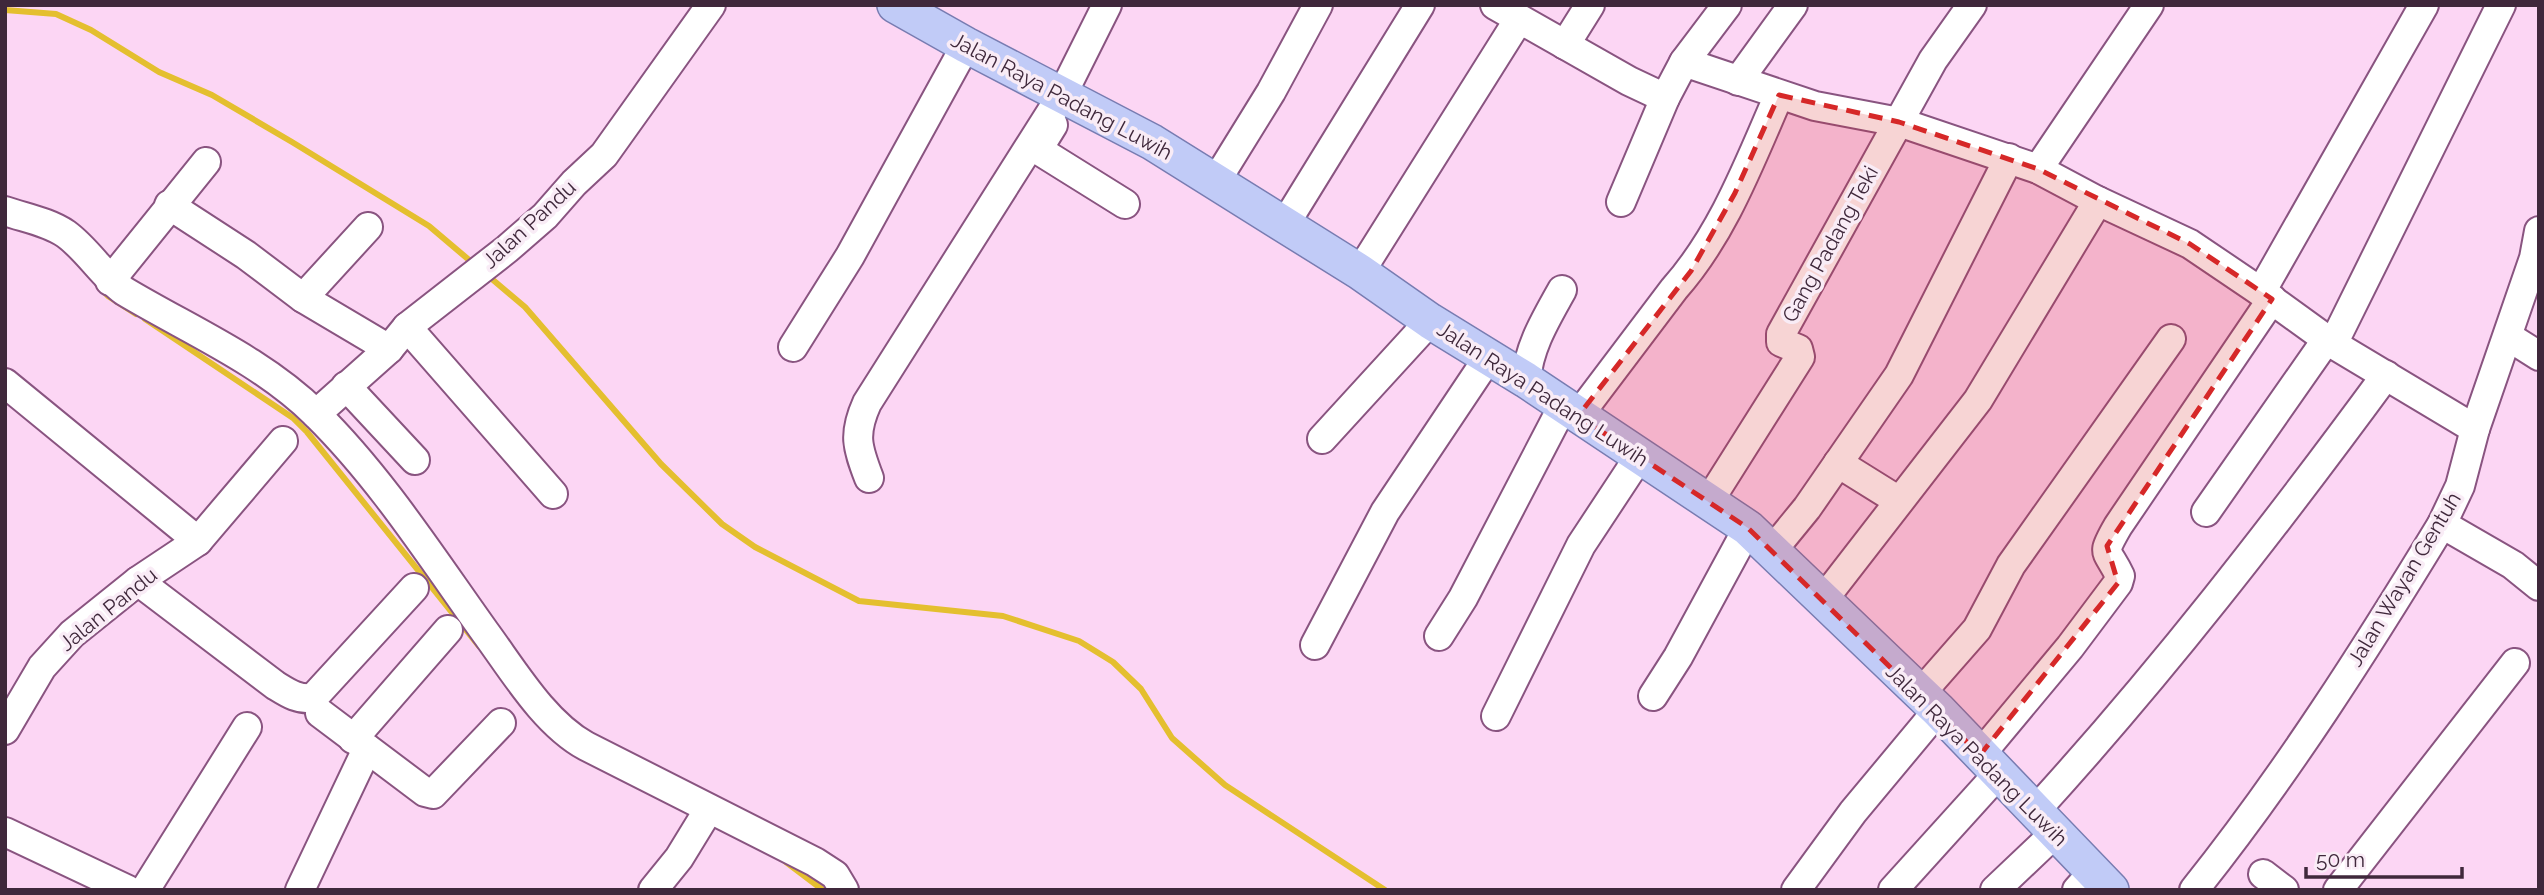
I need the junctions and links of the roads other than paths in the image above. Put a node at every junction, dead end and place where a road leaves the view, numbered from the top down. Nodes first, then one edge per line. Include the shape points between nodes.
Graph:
1 (711, 5) edge
2 (895, 5) edge
3 (1107, 5) edge
4 (1318, 5) edge
5 (1420, 5) edge
6 (1495, 5) edge
7 (1590, 5) edge
8 (1727, 5) edge
9 (1793, 5) edge
10 (1972, 5) edge
11 (2148, 5) edge
12 (2424, 5) edge
13 (2501, 5) edge
14 (938, 16) edge
15 (1519, 19) junction
16 (1565, 45) junction
17 (966, 46) junction
18 (1684, 62) junction
19 (1738, 81) junction
20 (1780, 95) junction
21 (1066, 97) junction
22 (1665, 98) junction
23 (1899, 122) junction
24 (2009, 158) junction
25 (206, 162) dead end
26 (2038, 169) junction
27 (1216, 181) junction
28 (2098, 201) junction
29 (1621, 202) dead end
30 (1125, 204) dead end
31 (169, 205) junction
32 (5, 211) edge
33 (1285, 224) junction
34 (368, 227) dead end
35 (2539, 232) edge
36 (1360, 272) junction
37 (110, 281) junction
38 (1562, 290) dead end
39 (2267, 295) junction
40 (303, 298) junction
41 (1430, 321) junction
42 (407, 327) junction
43 (2509, 337) junction
44 (2171, 339) dead end
45 (2330, 342) junction
46 (793, 347) dead end
47 (389, 349) junction
48 (2539, 356) edge
49 (1488, 358) junction
50 (2386, 375) junction
51 (1526, 380) junction
52 (5, 383) edge
53 (345, 386) junction
54 (1571, 411) junction
55 (316, 414) junction
56 (2476, 429) junction
57 (1322, 439) dead end
58 (283, 441) dead end
59 (1639, 457) junction
60 (415, 460) dead end
61 (1838, 463) junction
62 (869, 478) dead end
63 (553, 494) dead end
64 (1709, 501) junction
65 (1899, 501) junction
66 (2206, 512) dead end
67 (2442, 524) junction
68 (1760, 540) junction
69 (198, 541) junction
70 (138, 581) junction
71 (2539, 586) edge
72 (414, 588) dead end
73 (1823, 600) junction
74 (448, 630) dead end
75 (1438, 636) dead end
76 (1315, 645) dead end
77 (2515, 663) dead end
78 (1653, 696) dead end
79 (1929, 702) junction
80 (320, 713) dead end
81 (1496, 716) dead end
82 (501, 723) dead end
83 (247, 727) dead end
84 (5, 730) edge
85 (360, 744) junction
86 (1989, 764) junction
87 (708, 811) junction
88 (2045, 822) junction
89 (5, 832) edge
90 (2094, 884) edge
91 (128, 890) edge
92 (145, 890) edge
93 (300, 890) edge
94 (653, 890) edge
95 (844, 890) edge
96 (1796, 890) edge
97 (1894, 890) edge
98 (1995, 890) edge
99 (2194, 890) edge
100 (2338, 890) edge

1 - 42 street, Jalan Pandu via 604,155 545,216
2 - 14 main road, Jalan Raya Padang Luwih
3 - 21 street
4 - 27 street
5 - 33 street
6 - 15 street
7 - 16 street
8 - 18 street
9 - 19 street
10 - 23 street via 1933,60
11 - 26 street
12 - 39 street
13 - 45 street
14 - 17 main road, Jalan Raya Padang Luwih
15 - 16 street
15 - 36 street
16 - 22 street
17 - 21 main road, Jalan Raya Padang Luwih
17 - 46 street via 850,256
18 - 19 street
18 - 22 street
19 - 20 street
20 - 23 street
20 - 54 street via 1732,199 1691,271
21 - 27 main road, Jalan Raya Padang Luwih
21 - 30 street via 1040,151
21 - 62 street via 867,403 857,434
22 - 29 street
23 - 24 street
23 - 64 street, Gang Padang Teki via 1781,334 1781,342 1798,349 1800,357
24 - 26 street
24 - 61 street via 1903,368
25 - 31 street
26 - 28 street
27 - 33 main road, Jalan Raya Padang Luwih
28 - 39 street via 2190,244
28 - 65 street via 1978,400
31 - 37 street
31 - 40 street
32 - 37 street via 67,235
33 - 36 main road, Jalan Raya Padang Luwih
34 - 40 street
35 - 43 street, Jalan Wayan Gentuh
36 - 41 main road, Jalan Raya Padang Luwih
37 - 55 street via 225,346
38 - 51 street via 1536,337
39 - 45 street
39 - 86 street via 2107,546 2106,554 2120,576 2118,583
40 - 47 street
41 - 49 main road, Jalan Raya Padang Luwih
41 - 57 street
42 - 47 street, Jalan Pandu
42 - 63 street
43 - 48 street
43 - 56 street, Jalan Wayan Gentuh
44 - 79 street via 2011,565 1977,629
45 - 50 street
45 - 66 street
47 - 53 street, Jalan Pandu
49 - 51 main road, Jalan Raya Padang Luwih
49 - 76 street via 1391,503
50 - 56 street
50 - 88 street via 2292,503 2109,730
51 - 54 main road, Jalan Raya Padang Luwih
52 - 69 street
53 - 55 street, Jalan Pandu
53 - 60 street
54 - 59 main road, Jalan Raya Padang Luwih
54 - 75 street
55 - 87 street via 368,474 560,729
56 - 67 street, Jalan Wayan Gentuh via 2460,486
58 - 69 street, Jalan Pandu
59 - 64 main road, Jalan Raya Padang Luwih
59 - 81 street via 1581,545
61 - 65 street
61 - 68 street via 1807,508
64 - 68 main road, Jalan Raya Padang Luwih
65 - 73 street
67 - 71 street via 2513,565
67 - 99 street, Jalan Wayan Gentuh via 2305,737
68 - 73 main road, Jalan Raya Padang Luwih
68 - 78 street
69 - 70 street, Jalan Pandu
70 - 72 street via 275,684 303,699 313,698
70 - 84 street, Jalan Pandu via 72,634 42,667
73 - 79 main road, Jalan Raya Padang Luwih
74 - 85 street
77 - 100 street
79 - 86 main road, Jalan Raya Padang Luwih
79 - 96 street
80 - 85 street
82 - 85 street via 433,794
83 - 92 street
85 - 93 street
86 - 88 main road, Jalan Raya Padang Luwih
86 - 97 street
87 - 94 street
87 - 95 street via 815,862 835,875
88 - 90 main road, Jalan Raya Padang Luwih
88 - 98 street
89 - 91 street

